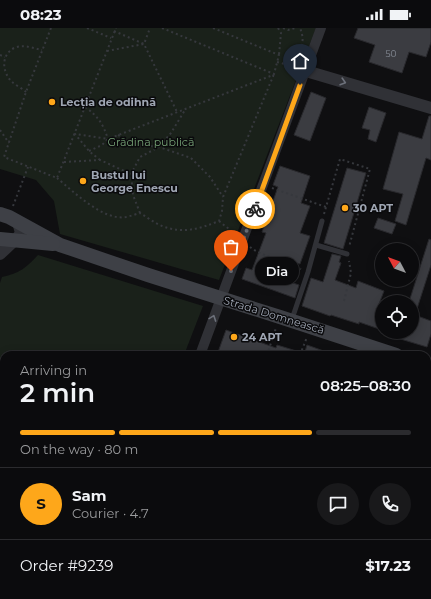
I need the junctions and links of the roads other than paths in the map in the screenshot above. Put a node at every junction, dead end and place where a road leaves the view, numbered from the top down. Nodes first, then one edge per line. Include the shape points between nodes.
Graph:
1 (321, 28) edge
2 (306, 70) junction
3 (431, 108) edge
4 (9, 217) edge
5 (322, 221) road end
6 (7, 240) edge
7 (60, 245) junction
8 (316, 245) junction
9 (0, 254) edge
10 (347, 254) road end
11 (221, 299) junction
12 (286, 318) junction
13 (202, 351) edge
14 (384, 351) edge
15 (431, 504) edge
16 (431, 515) edge

1 - 2 street
2 -> 3 street
2 - 11 street
4 - 6 street via 21,233
4 - 7 main road, Strada Domnească
5 - 8 lane
6 - 7 main road, Strada Domnească
6 - 9 street
7 - 11 main road, Strada Domnească
8 - 10 lane
8 - 12 lane via 308,272
11 - 12 main road, Strada Domnească
13 -> 11 street
12 - 14 main road, Strada Domnească
15 - 16 lane

